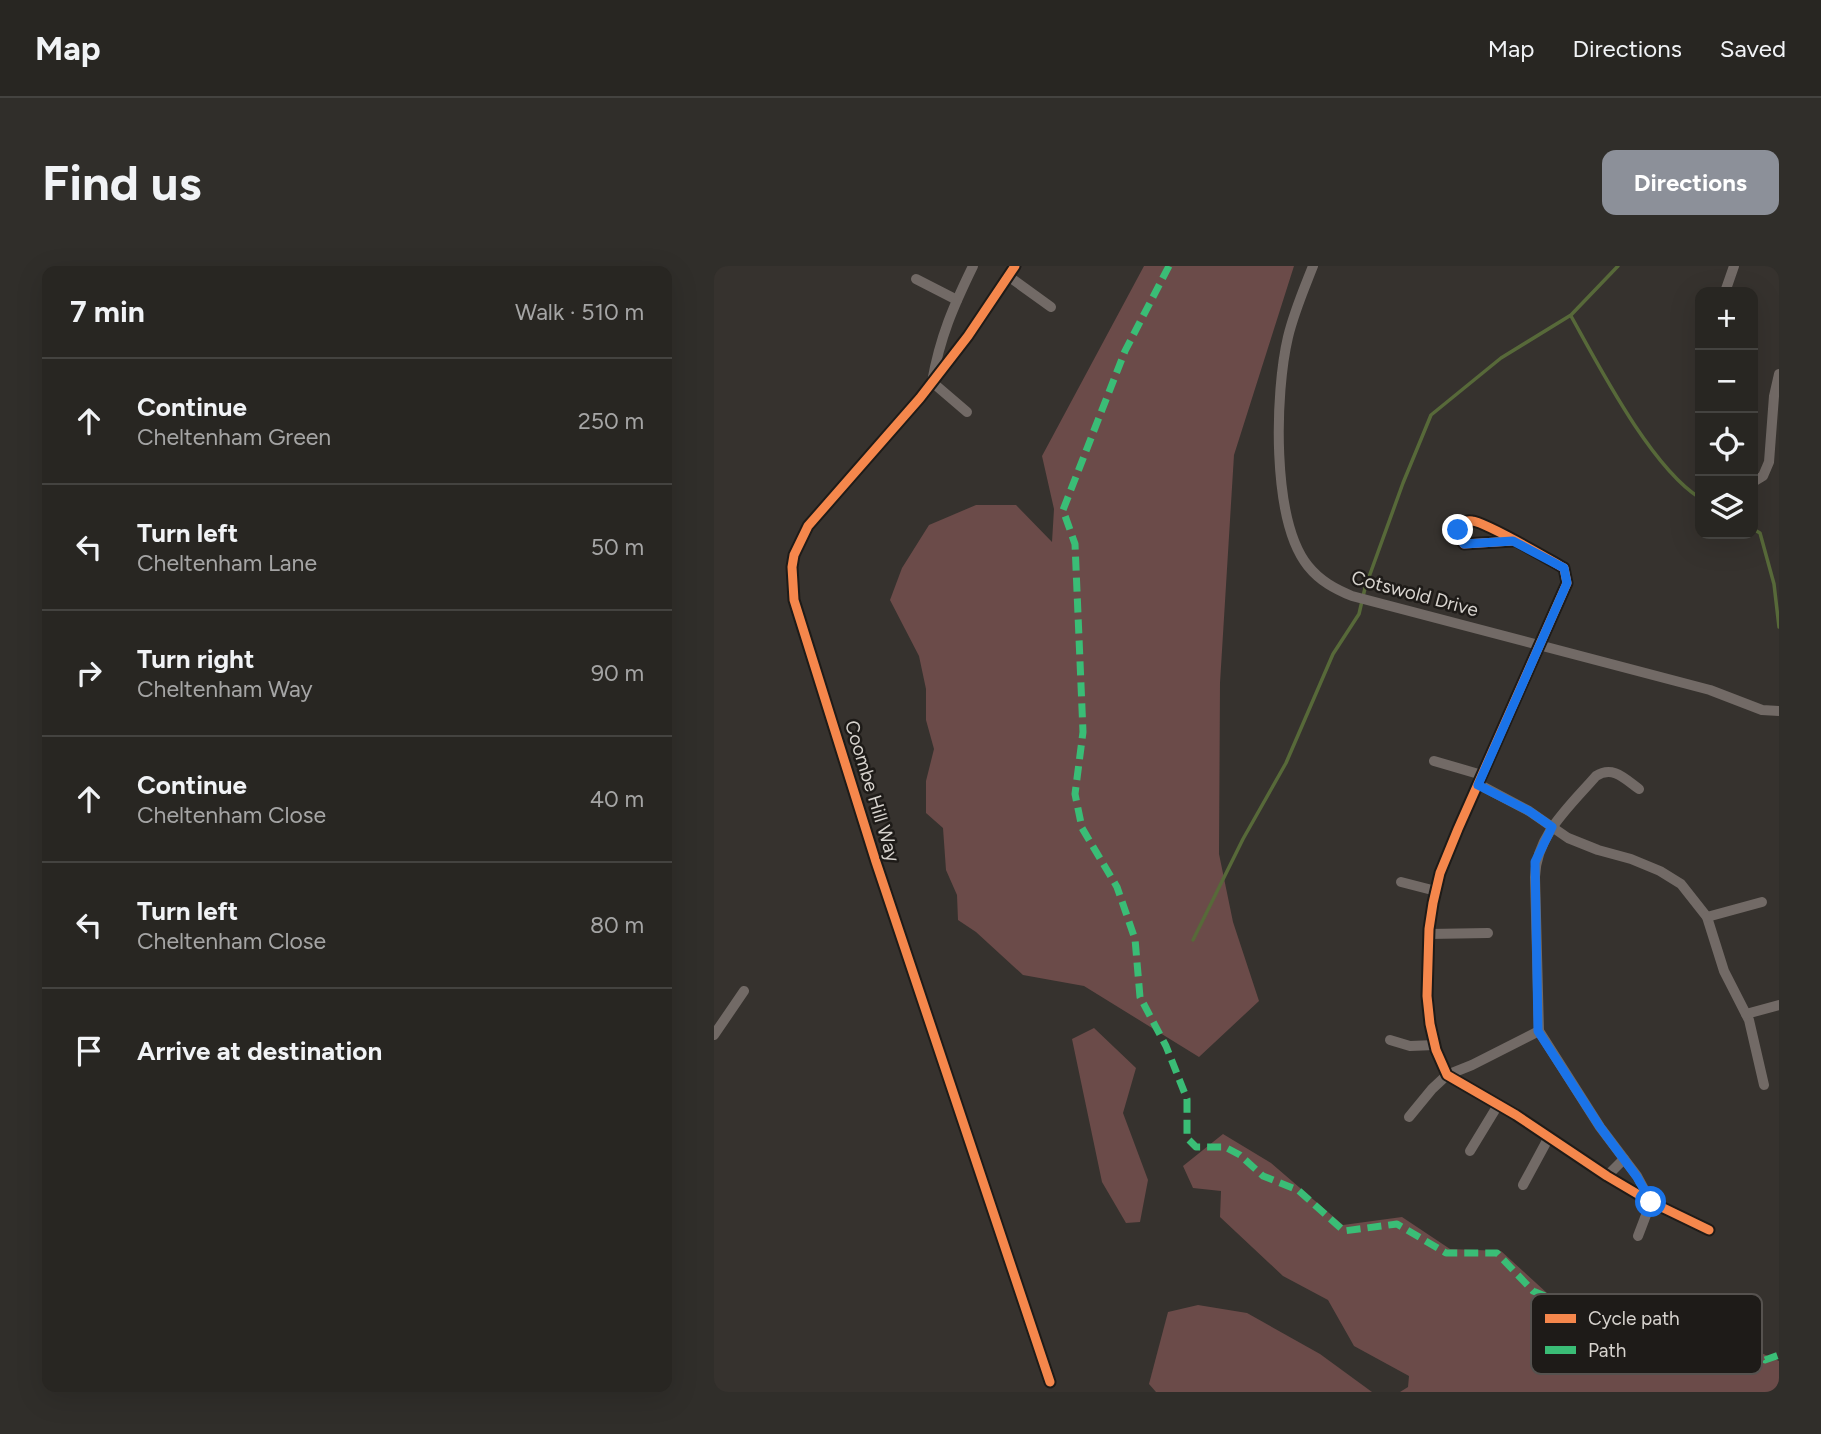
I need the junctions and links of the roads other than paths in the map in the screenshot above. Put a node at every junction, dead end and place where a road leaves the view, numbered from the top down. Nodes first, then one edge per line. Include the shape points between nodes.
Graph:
1 (973, 266) edge
2 (1015, 266) edge
3 (1313, 266) edge
4 (1734, 266) edge
5 (1008, 276) junction
6 (916, 279) dead end
7 (1727, 287) edge
8 (957, 300) junction
9 (1051, 307) dead end
10 (942, 335) junction
11 (963, 343) junction
12 (1779, 374) edge
13 (932, 382) junction
14 (967, 412) dead end
15 (1758, 479) edge
16 (1513, 541) junction
17 (1541, 645) junction
18 (1779, 711) edge
19 (1434, 761) dead end
20 (1480, 780) junction
21 (1639, 789) dead end
22 (1552, 827) junction
23 (1401, 882) dead end
24 (1436, 891) junction
25 (1762, 902) dead end
26 (1707, 917) junction
27 (1488, 933) dead end
28 (1429, 934) junction
29 (744, 991) dead end
30 (1779, 1005) edge
31 (1746, 1014) junction
32 (1538, 1031) junction
33 (714, 1035) edge
34 (1390, 1040) dead end
35 (1435, 1045) junction
36 (1447, 1075) junction
37 (1764, 1085) dead end
38 (1498, 1105) junction
39 (1409, 1117) dead end
40 (1549, 1138) junction
41 (1470, 1151) dead end
42 (1624, 1159) junction
43 (1607, 1176) junction
44 (1523, 1185) dead end
45 (1651, 1202) junction
46 (1709, 1230) dead end
47 (1638, 1236) dead end
48 (1050, 1382) dead end

1 - 8 street, Coombe Hill Way
2 - 5 street, Coombe Hill Way
3 - 17 street, Cotswold Drive via 1288,337 1278,428 1283,489 1301,556 1324,582 1352,596
4 - 7 street
5 - 9 street
5 - 11 street, Coombe Hill Way
6 - 8 street
8 - 10 street, Coombe Hill Way
10 - 11 street
10 - 13 street, Coombe Hill Way
11 - 13 street, Coombe Hill Way
12 - 15 street via 1769,462
13 - 14 street
13 - 48 street, Coombe Hill Way via 808,526 794,555 793,592 876,862
16 - 16 street via 1464,544 1458,530 1469,520
16 - 17 street via 1564,568 1568,577
17 - 18 street, Cotswold Drive via 1710,690 1762,710
17 - 20 street
19 - 20 street
20 - 22 street
20 - 24 street
21 - 22 street via 1616,772 1603,771
22 - 26 street via 1568,838 1660,871 1681,884
22 - 32 street via 1535,862
23 - 24 street
24 - 28 street
25 - 26 street
26 - 31 street via 1724,971
27 - 28 street
28 - 35 street via 1427,996
29 - 33 street
30 - 31 street
31 - 37 street
32 - 36 street
32 - 42 street
34 - 35 street via 1410,1046
35 - 36 street
36 - 38 street
36 - 39 street
38 - 40 street
38 - 41 street
40 - 43 street
40 - 44 street
42 - 43 street
42 - 45 street
43 - 45 street
45 - 46 street
45 - 47 street

